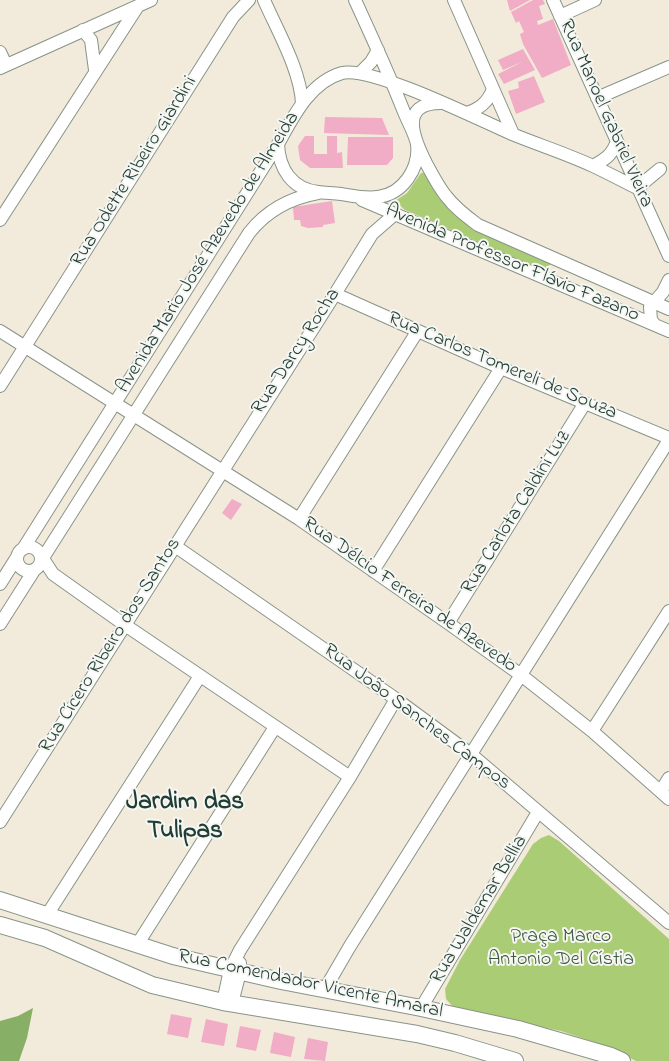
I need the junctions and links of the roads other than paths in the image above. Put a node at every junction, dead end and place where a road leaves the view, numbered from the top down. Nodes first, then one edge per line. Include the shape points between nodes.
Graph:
1 (150, 0) edge
2 (248, 0) edge
3 (264, 0) edge
4 (355, 0) edge
5 (454, 0) edge
6 (554, 0) edge
7 (595, 0) edge
8 (138, 6) junction
9 (560, 16) junction
10 (110, 18) junction
11 (84, 30) junction
12 (378, 50) junction
13 (108, 51) junction
14 (0, 52) edge
15 (3, 67) edge
16 (669, 67) edge
17 (95, 70) junction
18 (360, 73) junction
19 (296, 75) junction
20 (392, 83) junction
21 (321, 84) junction
22 (493, 89) junction
23 (597, 98) junction
24 (443, 103) junction
25 (302, 104) junction
26 (466, 113) junction
27 (513, 134) junction
28 (617, 141) junction
29 (278, 144) junction
30 (417, 144) junction
31 (593, 166) junction
32 (665, 167) edge
33 (632, 175) junction
34 (637, 188) junction
35 (318, 193) junction
36 (355, 197) junction
37 (374, 205) junction
38 (395, 214) junction
39 (0, 220) edge
40 (372, 234) junction
41 (669, 256) edge
42 (669, 280) edge
43 (335, 294) junction
44 (654, 302) junction
45 (669, 308) edge
46 (655, 325) junction
47 (0, 331) edge
48 (669, 331) edge
49 (417, 332) junction
50 (25, 347) junction
51 (501, 368) junction
52 (0, 386) edge
53 (115, 403) junction
54 (585, 403) junction
55 (133, 415) junction
56 (669, 439) edge
57 (222, 470) junction
58 (299, 519) junction
59 (175, 546) junction
60 (20, 553) junction
61 (36, 564) junction
62 (374, 571) junction
63 (0, 584) edge
64 (669, 610) edge
65 (448, 623) junction
66 (0, 624) edge
67 (125, 625) junction
68 (521, 675) junction
69 (200, 676) junction
70 (396, 699) junction
71 (275, 727) junction
72 (592, 730) junction
73 (472, 755) junction
74 (350, 777) junction
75 (669, 778) edge
76 (665, 795) edge
77 (538, 812) junction
78 (0, 822) edge
79 (0, 900) edge
80 (47, 915) junction
81 (669, 923) edge
82 (0, 925) edge
83 (138, 945) junction
84 (240, 950) junction
85 (230, 970) junction
86 (325, 990) junction
87 (228, 1003) junction
88 (421, 1008) junction
89 (515, 1061) edge
90 (622, 1061) edge

1 - 8 street
2 - 50 street, Rua Odette Ribeiro Giardini via 233,17
3 - 19 street
4 - 12 street
5 - 22 street
6 - 9 street, Rua Manoel Gabriel Vieira
7 - 9 street
8 - 10 street
8 - 13 street
9 - 23 street, Rua Manoel Gabriel Vieira
10 - 11 street
10 - 13 street via 112,34
11 - 15 street
11 - 17 street via 90,40
12 - 18 street
12 - 20 street
13 - 17 street
14 - 15 street
16 - 23 street
17 - 39 street
18 - 20 street
18 - 21 street via 340,74
19 - 21 street
19 - 25 street
20 - 24 street
20 - 30 street
21 - 25 street
22 - 26 street via 483,105
22 - 27 street
23 - 28 street, Rua Manoel Gabriel Vieira
24 - 26 street
24 - 30 street via 426,105 416,112 412,122
25 - 29 street, Avenida Mario José Azevedo de Almeida
26 - 27 street
27 - 31 street
28 - 31 street via 607,159
28 - 33 street, Rua Manoel Gabriel Vieira
29 - 35 street via 282,167 288,177
29 - 53 street, Avenida Mario José Azevedo de Almeida
30 - 36 street via 414,167 400,189 379,197
30 - 44 street, Avenida Professor Flávio Fazano via 444,195 478,225
31 - 33 street
31 - 34 street
32 - 33 street
32 - 34 street
33 - 34 street, Rua Manoel Gabriel Vieira
34 - 41 street, Rua Manoel Gabriel Vieira
35 - 36 street
35 - 55 street, Avenida Mario José Azevedo de Almeida via 276,207 256,223
36 - 37 street, Avenida Professor Flávio Fazano
37 - 38 street, Avenida Professor Flávio Fazano
37 - 40 street, Rua Darcy Rocha
38 - 40 street, Rua Darcy Rocha
38 - 46 street, Avenida Professor Flávio Fazano
40 - 43 street, Rua Darcy Rocha
42 - 44 street
43 - 49 street, Rua Carlos Tomereli de Souza
43 - 57 street, Rua Darcy Rocha
44 - 45 street, Avenida Professor Flávio Fazano
44 - 46 street via 650,314
46 - 48 street, Avenida Professor Flávio Fazano
47 - 50 street, Rua Délcio Ferreira de Azevedo
49 - 51 street, Rua Carlos Tomereli de Souza
49 - 58 street
50 - 52 street, Rua Odette Ribeiro Giardini
50 - 53 street, Rua Délcio Ferreira de Azevedo
51 - 54 street, Rua Carlos Tomereli de Souza
51 - 62 street
53 - 55 street, Rua Délcio Ferreira de Azevedo
53 - 60 street, Avenida Mario José Azevedo de Almeida
54 - 56 street, Rua Carlos Tomereli de Souza
54 - 65 street, Rua Carlota Caldini Luz
55 - 57 street, Rua Délcio Ferreira de Azevedo
55 - 61 street, Avenida Mario José Azevedo de Almeida
56 - 68 street
57 - 58 street, Rua Délcio Ferreira de Azevedo
57 - 59 street, Rua Cícero Ribeiro dos Santos
58 - 62 street, Rua Délcio Ferreira de Azevedo
59 - 67 street, Rua Cícero Ribeiro dos Santos
59 - 70 street, Rua João Sanches Campos
60 - 61 street via 19,565
60 - 61 street via 32,547
60 - 63 street, Avenida Mario José Azevedo de Almeida
61 - 66 street, Avenida Mario José Azevedo de Almeida
61 - 67 street
62 - 65 street, Rua Délcio Ferreira de Azevedo
64 - 72 street
65 - 68 street, Rua Délcio Ferreira de Azevedo
67 - 69 street
67 - 78 street, Rua Cícero Ribeiro dos Santos
68 - 72 street, Rua Délcio Ferreira de Azevedo
68 - 73 street
69 - 71 street
69 - 80 street
70 - 73 street, Rua João Sanches Campos
70 - 74 street
71 - 74 street
71 - 83 street
72 - 76 street, Rua Délcio Ferreira de Azevedo
73 - 77 street, Rua João Sanches Campos
73 - 86 street
74 - 84 street
75 - 76 street
77 - 81 street, Rua João Sanches Campos
77 - 88 street, Rua Waldemar Bellia
79 - 80 main road, Rua Comendador Vicente Amaral
80 - 83 main road, Rua Comendador Vicente Amaral
82 - 87 main road, Rua Comendador Vicente Amaral via 45,938 152,985
83 - 85 main road, Rua Comendador Vicente Amaral
84 - 85 street
84 - 85 street via 232,958
85 - 86 main road, Rua Comendador Vicente Amaral
85 - 87 street
86 - 88 main road, Rua Comendador Vicente Amaral
87 - 89 main road, Rua Comendador Vicente Amaral via 417,1034
88 - 90 main road, Rua Comendador Vicente Amaral via 518,1030

